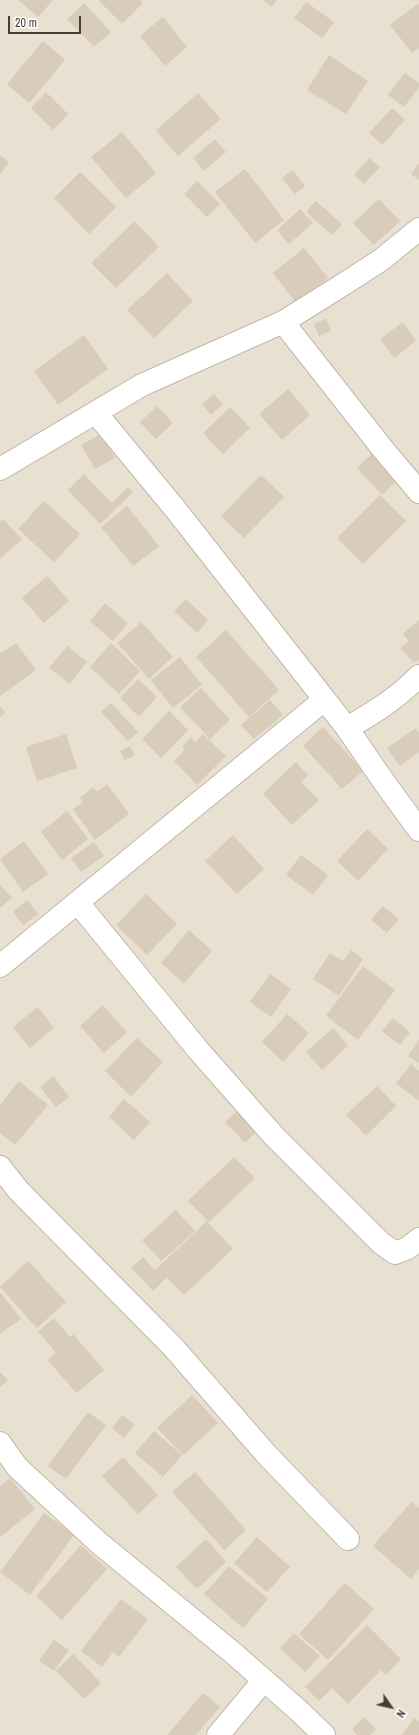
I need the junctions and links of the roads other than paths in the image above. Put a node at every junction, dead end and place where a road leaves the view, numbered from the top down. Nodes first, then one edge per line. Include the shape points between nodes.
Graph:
1 (419, 229) edge
2 (283, 322) junction
3 (96, 413) junction
4 (0, 469) edge
5 (419, 492) edge
6 (419, 676) edge
7 (324, 700) junction
8 (347, 728) junction
9 (419, 830) edge
10 (78, 903) junction
11 (0, 966) edge
12 (0, 1167) edge
13 (419, 1239) edge
14 (0, 1443) edge
15 (348, 1539) dead end
16 (264, 1680) junction
17 (218, 1735) edge
18 (324, 1735) edge

1 - 2 street via 381,260
2 - 3 street via 142,385
2 - 5 street
3 - 4 street
3 - 7 street
6 - 8 street via 401,694
7 - 8 street
7 - 10 street
8 - 9 street
10 - 11 street
10 - 13 street via 198,1051 273,1134 381,1243 395,1253 408,1248
12 - 15 street via 18,1190 173,1347 267,1456
14 - 16 street via 17,1467 99,1542
16 - 17 street
16 - 18 street

